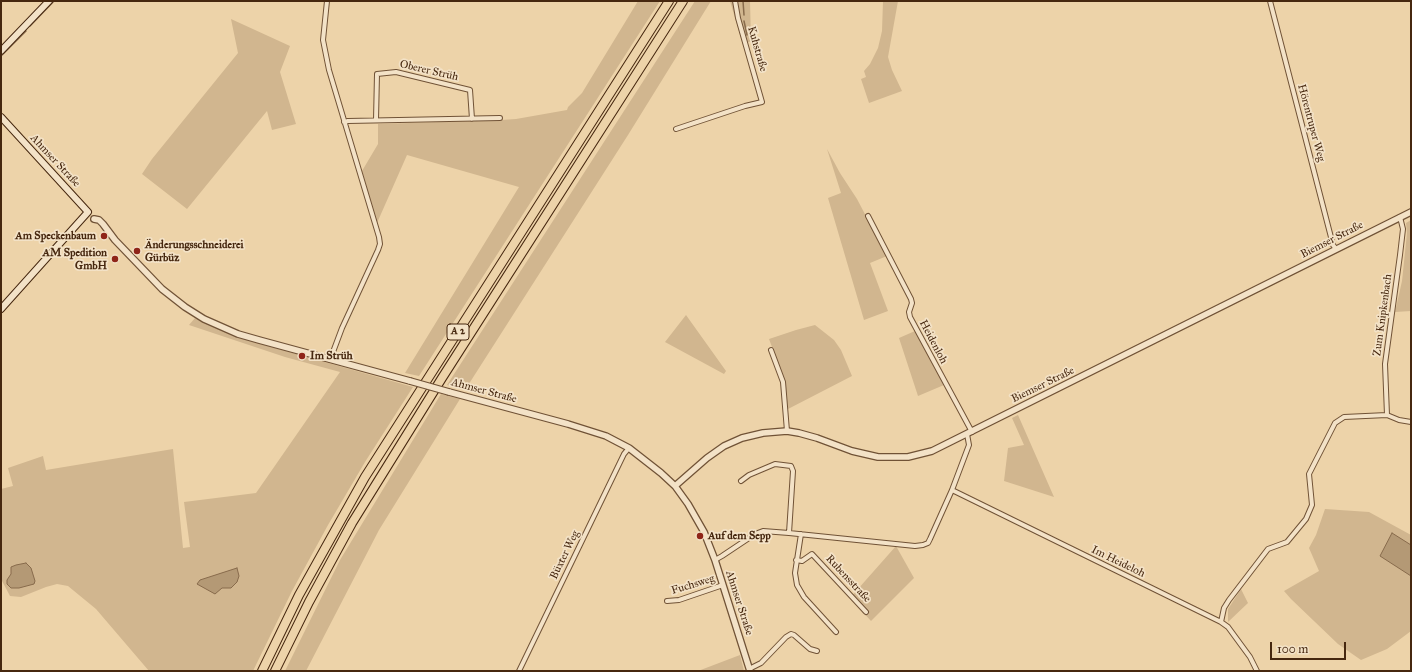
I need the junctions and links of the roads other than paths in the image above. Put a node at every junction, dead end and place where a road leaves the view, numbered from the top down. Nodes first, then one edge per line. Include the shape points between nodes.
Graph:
1 (49, 1) edge
2 (327, 1) edge
3 (669, 1) edge
4 (683, 1) edge
5 (735, 1) edge
6 (1270, 1) edge
7 (1, 51) edge
8 (1, 117) edge
9 (500, 118) dead end
10 (472, 119) junction
11 (376, 120) junction
12 (344, 122) junction
13 (676, 129) dead end
14 (88, 212) junction
15 (1411, 212) edge
16 (868, 216) dead end
17 (1400, 218) junction
18 (1336, 249) junction
19 (1, 309) edge
20 (771, 350) dead end
21 (330, 360) junction
22 (1387, 415) junction
23 (1411, 422) edge
24 (787, 432) junction
25 (969, 433) junction
26 (629, 448) junction
27 (741, 481) dead end
28 (675, 486) junction
29 (952, 490) junction
30 (789, 533) junction
31 (801, 534) junction
32 (715, 560) junction
33 (796, 560) junction
34 (723, 585) junction
35 (668, 601) dead end
36 (866, 612) dead end
37 (1221, 622) junction
38 (836, 632) dead end
39 (817, 651) dead end
40 (750, 670) edge
41 (262, 671) edge
42 (275, 671) edge
43 (519, 671) edge
44 (1257, 671) edge

1 - 7 main road
2 - 12 street via 325,53
3 - 41 highway, A 2 via 365,477 299,595
4 - 42 highway, A 2 via 352,522
5 - 13 street, Kuhstraße via 762,102
6 - 18 street, Hörentruper Weg
8 - 14 main road, Ahmser Straße
9 - 10 street
10 - 11 street
10 - 11 street, Oberer Strüh via 470,90 396,72 377,74
11 - 12 street
12 - 21 street via 380,244
14 - 19 main road
14 - 21 street, Ahmser Straße via 162,289 204,319 238,334
15 - 17 street, Biemser Straße
16 - 25 street, Heidenloh via 911,299 910,318
17 - 18 street, Biemser Straße
17 - 22 street, Zum Knipkenbach via 1403,229 1385,364
18 - 25 street, Biemser Straße
20 - 24 street via 783,382
21 - 26 street, Ahmser Straße, bridge via 586,429
22 - 23 street
22 - 37 street via 1344,417 1335,424 1309,474 1312,504 1306,519 1287,542 1268,549 1229,600
24 - 25 street, Biemser Straße via 817,438 865,455 893,458 932,451
24 - 28 street, Biemser Straße via 775,431 733,441 706,458
25 - 29 street via 969,444
26 - 28 street, Ahmser Straße via 651,463
26 - 43 street, Büxter Weg
27 - 30 street via 776,464 791,466 793,471
28 - 32 street, Ahmser Straße via 697,518
29 - 31 street via 928,543 923,545
29 - 37 street, Im Heideloh
30 - 31 street
30 - 32 street via 764,531 755,534
31 - 33 street
32 - 34 street, Ahmser Straße
33 - 36 street, Rubensstraße via 802,561 812,554
33 - 38 street via 795,579 799,591
34 - 35 street, Fuchsweg via 679,600
34 - 40 street, Ahmser Straße
37 - 44 street, Im Heideloh via 1228,627
39 - 40 street via 810,649 791,634

